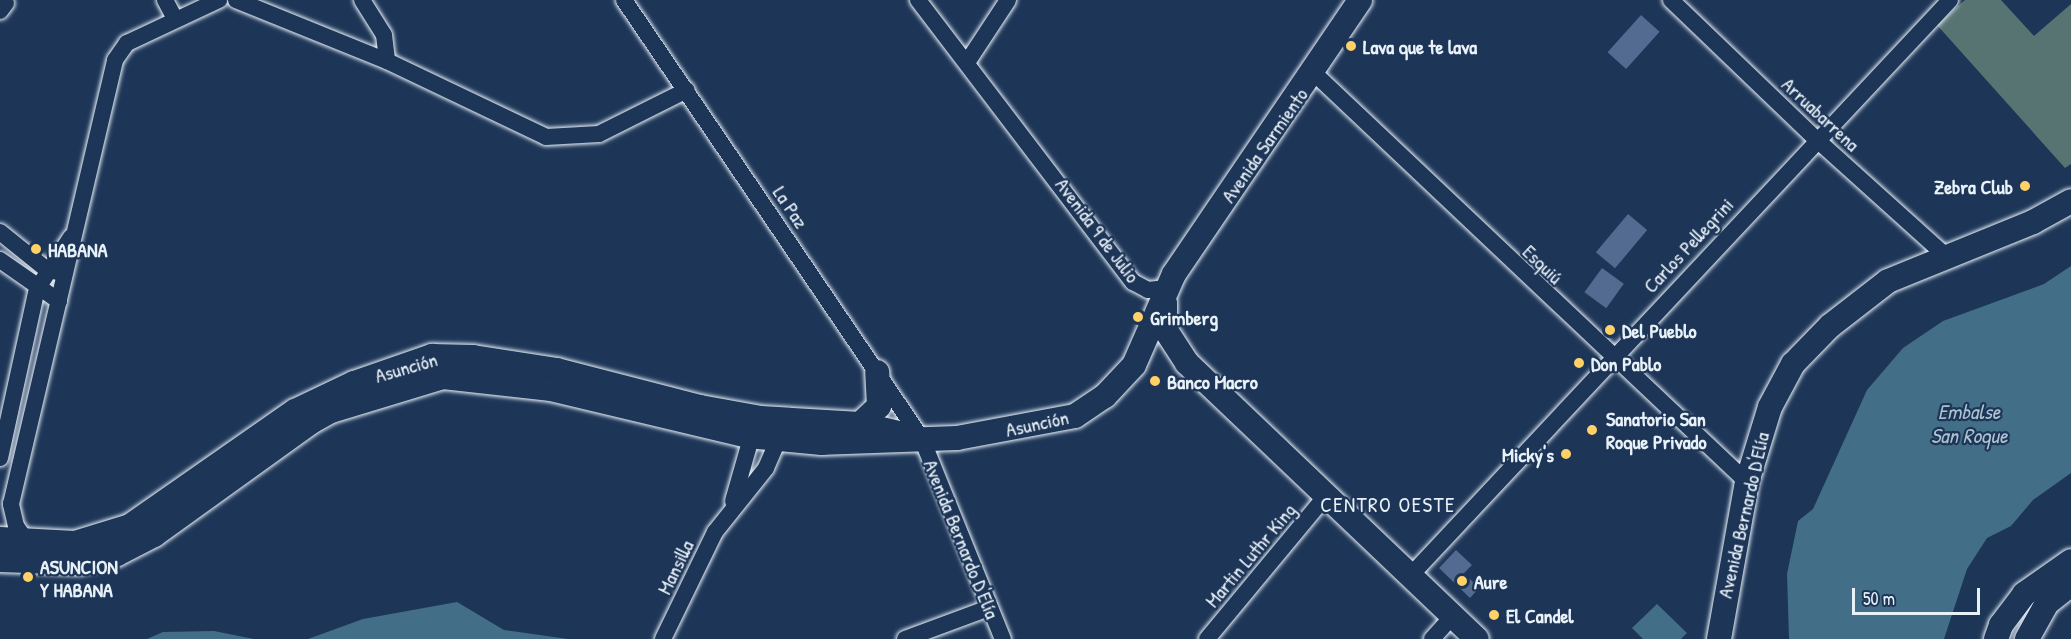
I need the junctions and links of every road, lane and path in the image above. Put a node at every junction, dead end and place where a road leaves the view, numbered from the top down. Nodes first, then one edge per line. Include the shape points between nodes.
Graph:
1 (165, 0) edge
2 (219, 0) edge
3 (236, 0) edge
4 (362, 0) edge
5 (624, 0) edge
6 (918, 0) edge
7 (1008, 0) edge
8 (1360, 0) edge
9 (1671, 0) edge
10 (1950, 0) edge
11 (174, 17) junction
12 (387, 61) junction
13 (968, 61) junction
14 (1314, 73) junction
15 (687, 90) junction
16 (1815, 140) junction
17 (2071, 201) edge
18 (0, 232) edge
19 (74, 234) junction
20 (1945, 255) junction
21 (0, 260) edge
22 (46, 269) junction
23 (67, 274) junction
24 (1167, 288) junction
25 (37, 289) junction
26 (59, 301) junction
27 (1611, 358) junction
28 (1187, 363) junction
29 (1134, 365) junction
30 (877, 372) junction
31 (860, 424) junction
32 (768, 428) junction
33 (922, 439) junction
34 (0, 458) edge
35 (1746, 482) junction
36 (1325, 497) junction
37 (727, 515) junction
38 (0, 539) edge
39 (28, 543) junction
40 (0, 560) edge
41 (2071, 561) edge
42 (1411, 575) junction
43 (2071, 584) edge
44 (989, 608) junction
45 (1453, 616) junction
46 (663, 639) edge
47 (905, 639) edge
48 (1003, 639) edge
49 (1207, 639) edge
50 (1432, 639) edge
51 (1477, 639) edge
52 (1719, 639) edge
53 (1996, 639) edge
54 (2027, 639) edge

1 - 11 street
2 - 11 street
3 - 12 street
4 - 12 street via 384,35
5 - 15 street, La Paz
6 - 13 street, Avenida 9 de Julio
7 - 13 street
8 - 14 main road, Avenida Sarmiento
9 - 16 street, Arruabarrena
10 - 16 street, Carlos Pellegrini
11 - 19 street via 127,43 115,60
12 - 15 street via 533,132 564,138 599,134
13 - 24 street, Avenida 9 de Julio via 1132,282 1148,290
14 - 24 main road, Avenida Sarmiento
14 - 27 street, Esquiú
15 - 30 street, La Paz
16 - 20 street, Arruabarrena
16 - 27 street, Carlos Pellegrini
17 - 20 main road, Avenida Bernardo D'Elía via 2033,222
18 - 22 street
19 - 22 street
19 - 23 street
20 - 35 main road, Avenida Bernardo D'Elía via 1871,292 1802,353 1770,407
21 - 25 street
22 - 23 street
22 - 25 street
23 - 26 street
24 - 28 main road, Avenida 9 de Julio via 1165,329
24 - 29 main road, Asunción
25 - 26 street
25 - 34 street
26 - 39 street via 11,504 16,526
27 - 35 street, Esquiú
27 - 42 street, Carlos Pellegrini
28 - 29 main road via 1161,356
28 - 36 main road, Avenida 9 de Julio
29 - 33 main road, Asunción via 1105,396 1075,416 969,436
30 - 31 main road via 879,406
30 - 33 street, La Paz
31 - 32 main road, Asunción
31 - 33 main road, Asunción
32 - 33 main road, Asunción via 859,444
32 - 37 street, Mansilla via 742,475
32 - 37 street, Mansilla via 766,468
32 - 39 main road, Asunción via 557,370 463,356 432,356 354,383 296,411 130,526 75,543
32 - 40 main road, Asunción via 551,390 443,377 372,397 311,422 154,535 117,554 79,563
33 - 44 street, Avenida Bernardo D'Elía
35 - 52 main road, Avenida Bernardo D'Elía
36 - 42 main road, Avenida 9 de Julio
36 - 49 street, Martin Luthr King
37 - 46 street, Mansilla
38 - 39 main road, Asunción
41 - 53 main road via 2024,594 2001,625
42 - 45 main road, Avenida 9 de Julio
43 - 54 main road via 2047,603
44 - 47 street
44 - 48 street, Avenida Bernardo D'Elía
45 - 50 street
45 - 51 main road, Avenida 9 de Julio

